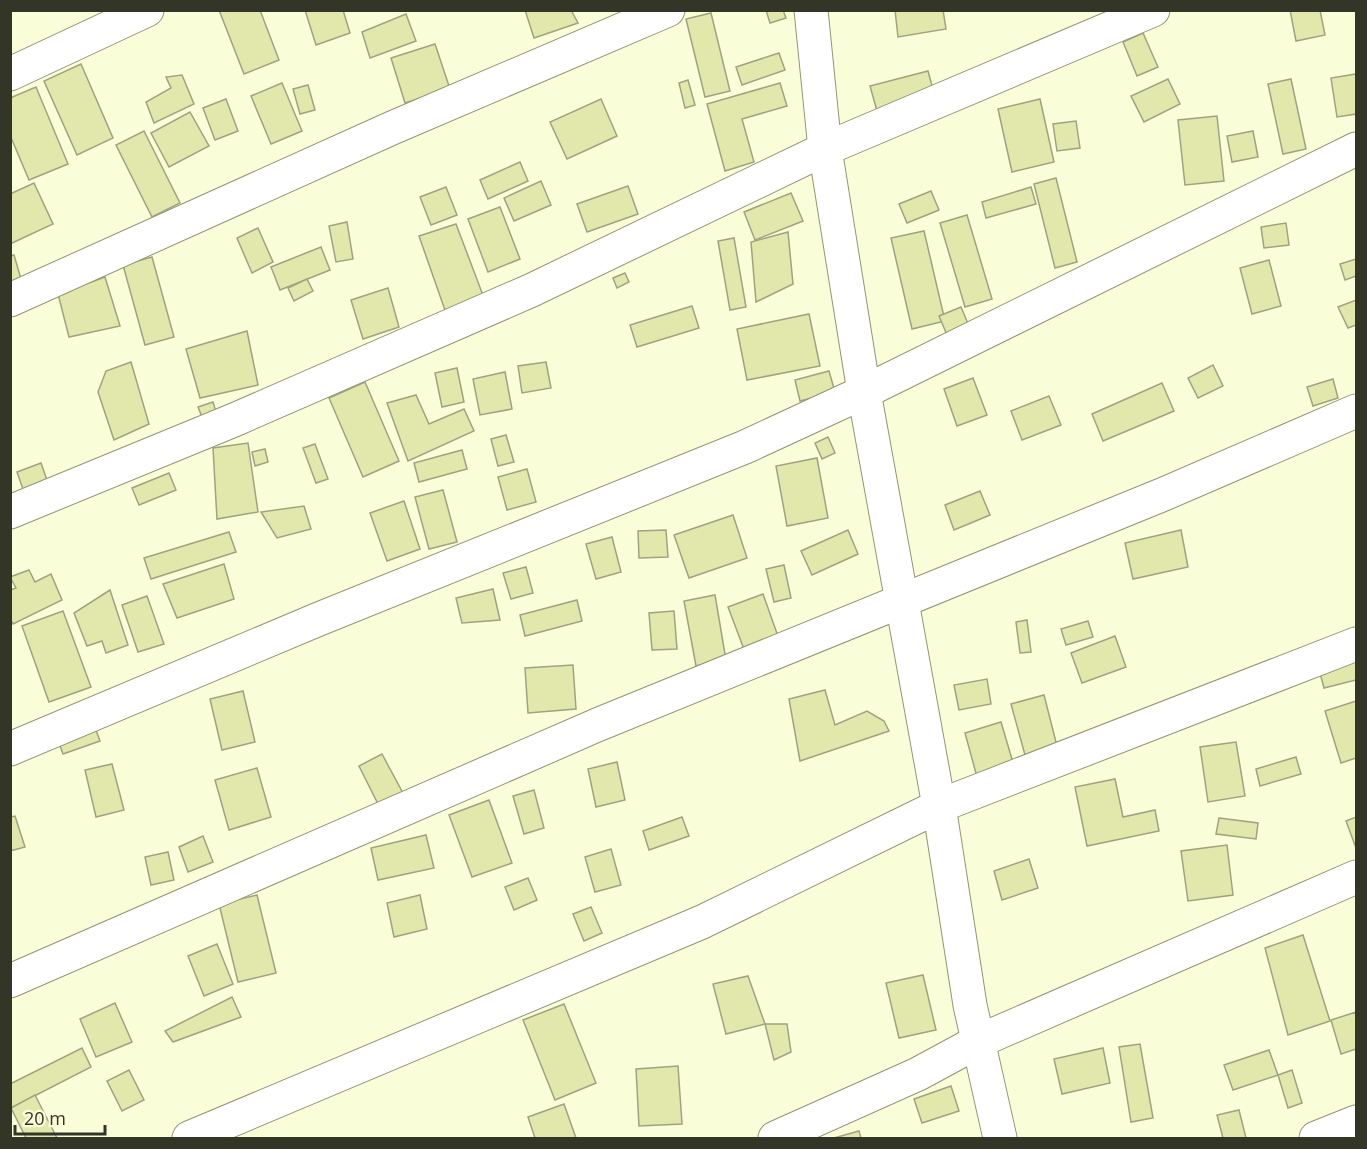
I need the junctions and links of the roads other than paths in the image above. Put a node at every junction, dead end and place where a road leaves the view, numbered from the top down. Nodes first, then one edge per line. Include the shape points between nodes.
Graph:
1 (147, 10) edge
2 (668, 10) edge
3 (811, 10) edge
4 (1153, 10) edge
5 (67, 47) junction
6 (10, 56) edge
7 (10, 74) edge
8 (825, 149) junction
9 (1356, 149) edge
10 (10, 300) edge
11 (864, 392) junction
12 (1356, 411) edge
13 (10, 512) edge
14 (901, 602) junction
15 (1356, 644) edge
16 (10, 749) edge
17 (939, 806) junction
18 (1356, 877) edge
19 (10, 981) edge
20 (979, 1041) junction
21 (1356, 1122) edge
22 (189, 1138) edge
23 (775, 1138) edge
24 (1000, 1138) edge
25 (1316, 1138) edge

1 - 5 street
2 - 10 street via 392,128
3 - 8 street
4 - 8 street
5 - 6 street
5 - 7 street
8 - 11 street
8 - 13 street via 532,290 234,420
9 - 11 street
11 - 14 street
11 - 16 street via 744,447
12 - 14 street
14 - 17 street
14 - 19 street via 597,725
15 - 17 street
17 - 20 street
17 - 22 street via 702,922
18 - 20 street
20 - 23 street via 918,1074
20 - 24 street
21 - 25 street

